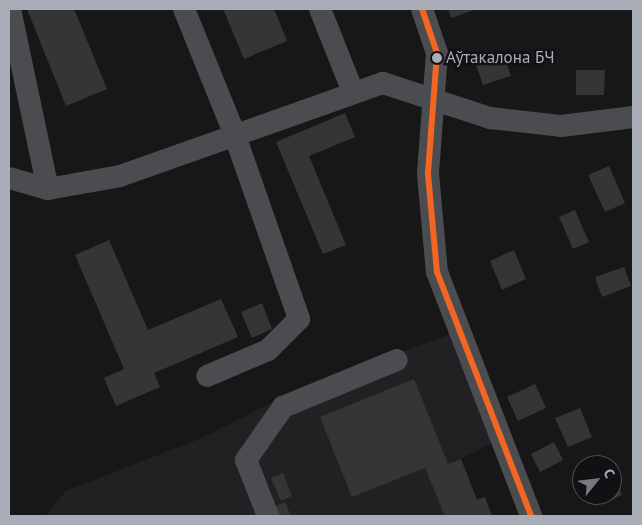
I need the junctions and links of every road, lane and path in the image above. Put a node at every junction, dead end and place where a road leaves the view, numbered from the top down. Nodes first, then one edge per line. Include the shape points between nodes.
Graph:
1 (10, 9) edge
2 (184, 9) edge
3 (320, 9) edge
4 (422, 9) edge
5 (353, 92) junction
6 (436, 100) junction
7 (633, 117) edge
8 (234, 133) junction
9 (9, 178) edge
10 (48, 188) junction
11 (397, 360) dead end
12 (207, 376) dead end
13 (268, 516) edge
14 (531, 516) edge

1 - 10 street
2 - 8 street
3 - 5 street
4 - 6 street via 437,53
5 - 6 street via 383,83
5 - 8 street
6 - 7 street via 490,118 561,126
6 - 14 street via 428,174 437,272
8 - 10 street via 120,176
8 - 12 street via 299,319 268,350
9 - 10 street
11 - 13 street via 283,407 246,460

